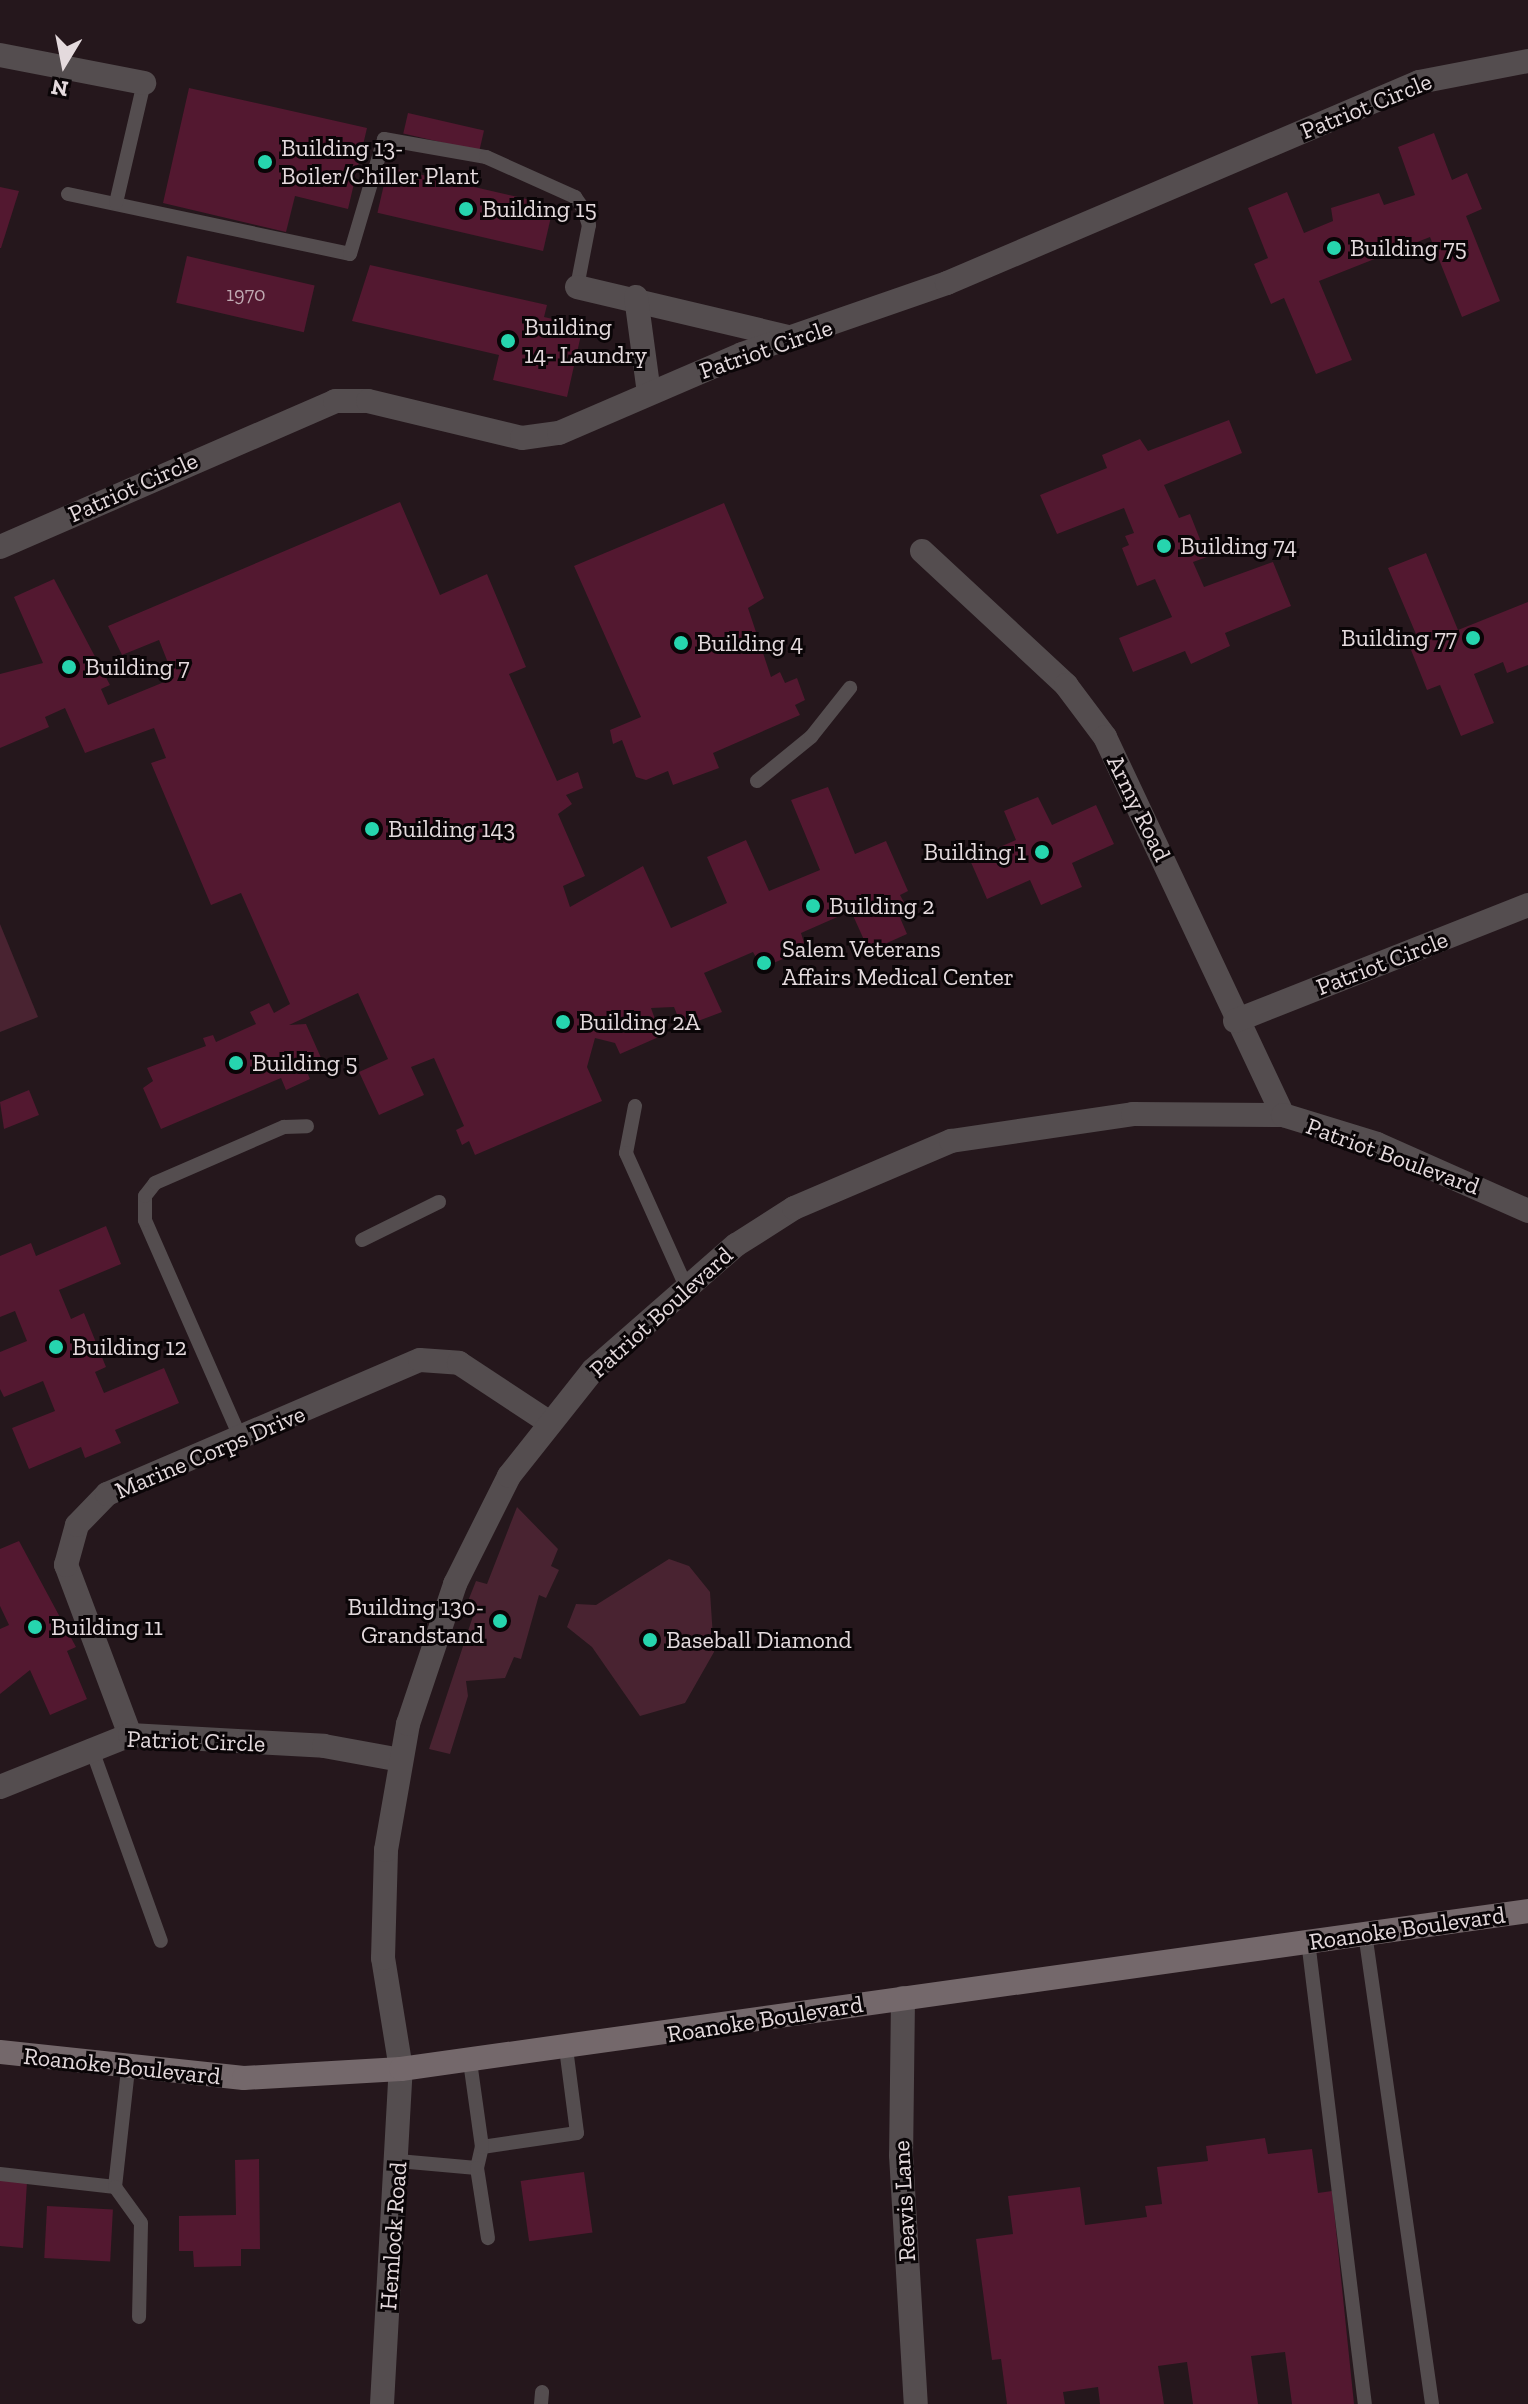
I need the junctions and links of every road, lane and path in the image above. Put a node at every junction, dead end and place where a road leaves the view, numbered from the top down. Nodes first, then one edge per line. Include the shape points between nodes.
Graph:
1 (0, 55) edge
2 (1528, 61) edge
3 (144, 83) joint
4 (68, 194) dead end
5 (116, 203) junction
6 (577, 287) joint
7 (636, 297) junction
8 (793, 338) junction
9 (649, 393) junction
10 (0, 547) edge
11 (922, 551) dead end
12 (850, 688) dead end
13 (757, 781) dead end
14 (1528, 905) edge
15 (1235, 1021) junction
16 (635, 1106) dead end
17 (1283, 1115) junction
18 (307, 1126) dead end
19 (439, 1202) dead end
20 (1528, 1211) edge
21 (362, 1240) dead end
22 (685, 1284) junction
23 (550, 1423) junction
24 (241, 1439) junction
25 (130, 1735) junction
26 (91, 1747) junction
27 (401, 1760) junction
28 (0, 1787) edge
29 (1528, 1911) edge
30 (1365, 1933) junction
31 (161, 1941) dead end
32 (1308, 1941) junction
33 (903, 1998) junction
34 (566, 2048) junction
35 (0, 2052) edge
36 (470, 2062) junction
37 (401, 2069) junction
38 (128, 2070) junction
39 (482, 2147) junction
40 (398, 2161) junction
41 (477, 2168) junction
42 (0, 2174) edge
43 (115, 2187) junction
44 (488, 2238) dead end
45 (139, 2317) dead end
46 (382, 2404) edge
47 (916, 2404) edge
48 (1365, 2404) edge
49 (1432, 2404) edge

1 - 3 street
2 - 8 street, Patriot Circle via 1419,82 947,283
3 - 5 lane
4 - 5 lane
5 - 6 lane via 350,254 384,139 486,157 575,197 589,225
6 - 7 street
7 - 8 street
7 - 9 street
8 - 9 street, Patriot Circle
9 - 10 street, Patriot Circle via 543,437 368,401 335,401
11 - 15 street, Army Road via 1066,685 1105,737
12 - 13 lane via 811,737
14 - 15 street, Patriot Circle
15 - 17 street, Army Road
16 - 22 lane via 626,1153
17 - 20 street, Patriot Boulevard via 1377,1144
17 - 22 street, Patriot Boulevard via 1133,1114 951,1141 794,1208
18 - 24 lane via 284,1127 198,1164 155,1183 145,1196 145,1220
19 - 21 lane
22 - 23 street, Patriot Boulevard via 593,1370
23 - 24 street, Marine Corps Drive via 459,1363 440,1359 412,1362
23 - 27 street, Patriot Boulevard via 509,1476 455,1584
24 - 25 street, Marine Corps Drive via 107,1494 69,1544 69,1582
25 - 26 street, Patriot Circle
25 - 27 street, Patriot Circle via 324,1746
26 - 28 street, Patriot Circle
26 - 31 lane
27 - 37 street, Patriot Boulevard via 386,1850 383,1958
29 - 30 main road, Roanoke Boulevard
30 - 32 main road, Roanoke Boulevard
30 - 49 lane
32 - 33 main road, Roanoke Boulevard
32 - 48 lane
33 - 34 main road, Roanoke Boulevard
33 - 47 street, Reavis Lane via 901,2155
34 - 36 main road, Roanoke Boulevard
34 - 39 lane via 577,2133
35 - 38 main road, Roanoke Boulevard
36 - 37 main road, Roanoke Boulevard
36 - 39 lane
37 - 38 main road, Roanoke Boulevard via 244,2078
37 - 40 street, Hemlock Road
38 - 43 lane
39 - 41 lane
40 - 41 lane
40 - 46 street, Hemlock Road
41 - 44 lane
42 - 43 lane
43 - 45 lane via 141,2223

